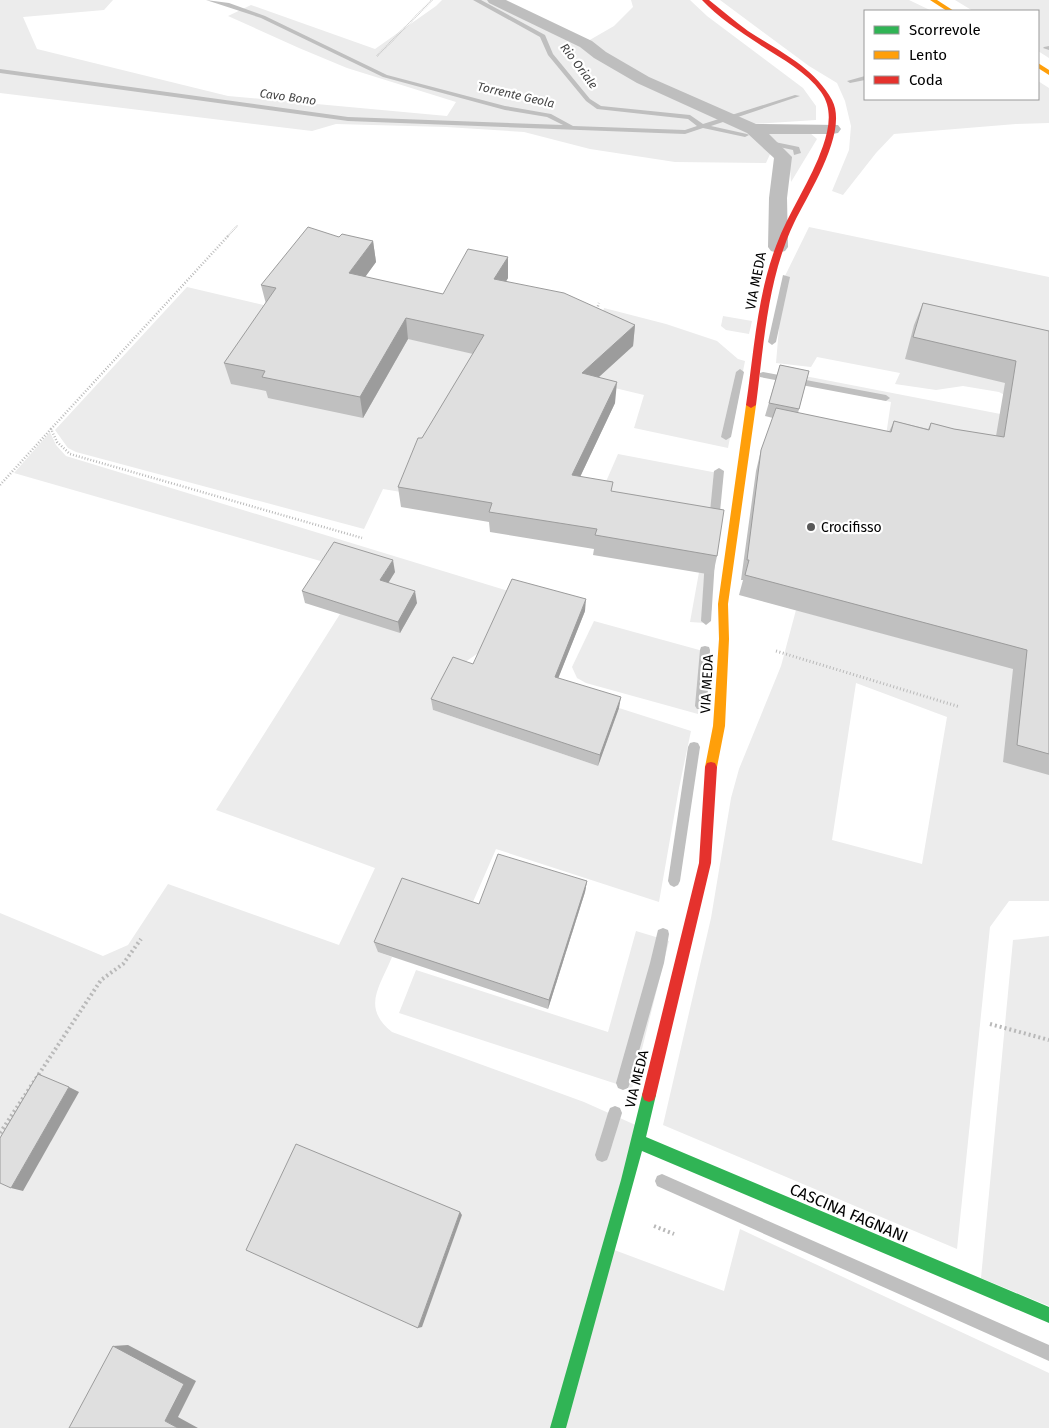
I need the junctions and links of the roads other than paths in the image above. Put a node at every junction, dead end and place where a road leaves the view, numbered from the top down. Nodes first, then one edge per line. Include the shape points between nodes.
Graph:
1 (494, 0) edge
2 (705, 0) edge
3 (933, 0) edge
4 (949, 10) edge
5 (746, 125) junction
6 (832, 129) junction
7 (778, 247) junction
8 (637, 1141) junction
9 (1049, 1315) edge
10 (558, 1428) edge

1 - 5 street via 586,44 643,80
2 - 6 main road, VIA MEDA via 820,87 831,104
3 - 4 main road
5 - 6 street
5 - 7 street via 783,156 778,198
6 - 7 main road, VIA MEDA via 830,141
7 - 8 main road, VIA MEDA via 770,275 723,604 719,726 710,774 705,863
8 - 9 main road, CASCINA FAGNANI
8 - 10 main road, VIA MEDA

